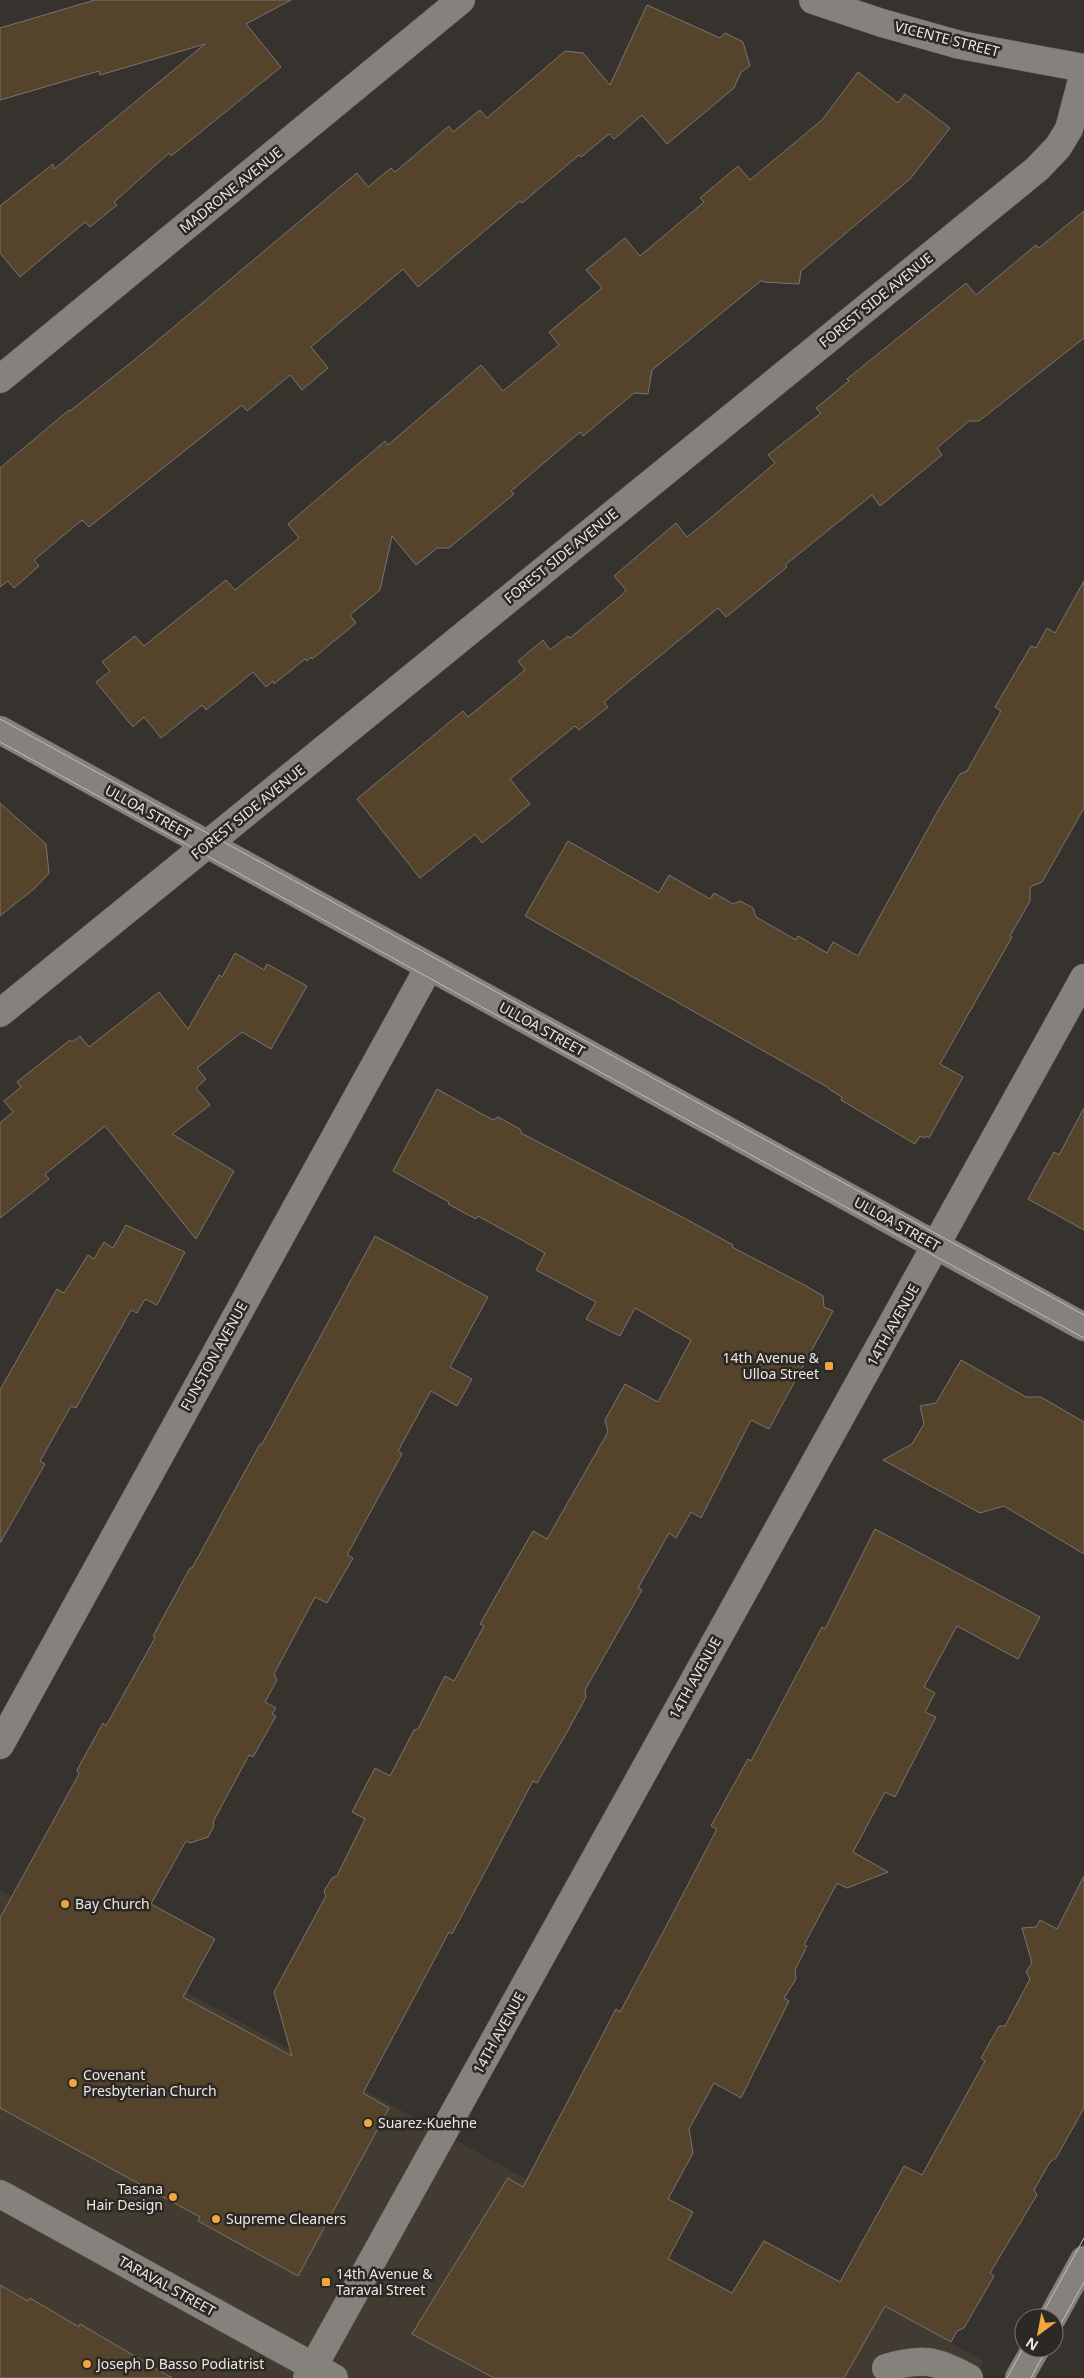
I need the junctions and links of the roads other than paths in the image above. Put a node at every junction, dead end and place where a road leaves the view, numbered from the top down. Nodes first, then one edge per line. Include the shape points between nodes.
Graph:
1 (461, 0) edge
2 (813, 0) edge
3 (1084, 70) edge
4 (0, 379) edge
5 (0, 730) edge
6 (208, 845) junction
7 (429, 967) junction
8 (1084, 978) edge
9 (0, 1013) edge
10 (937, 1245) junction
11 (1084, 1327) edge
12 (0, 1745) edge
13 (0, 2194) edge
14 (1084, 2260) edge
15 (1058, 2308) edge
16 (1030, 2358) edge
17 (886, 2368) dead end
18 (318, 2374) edge
19 (969, 2378) edge
20 (1019, 2378) edge

1 - 4 street, MADRONE AVENUE
2 - 3 street, VICENTE STREET via 882,24 960,45
3 - 6 street, FOREST SIDE AVENUE via 1069,129 1058,147 1037,169
5 - 6 street, ULLOA STREET
6 - 7 street, ULLOA STREET
6 - 9 street, FOREST SIDE AVENUE
7 - 10 street, ULLOA STREET
7 - 12 street, FUNSTON AVENUE
8 - 10 street, 14TH AVENUE
10 - 11 street, ULLOA STREET
10 - 18 street, 14TH AVENUE via 769,1544
13 - 18 street, TARAVAL STREET
14 - 15 street
16 - 20 street
17 - 19 street via 912,2360 934,2362

